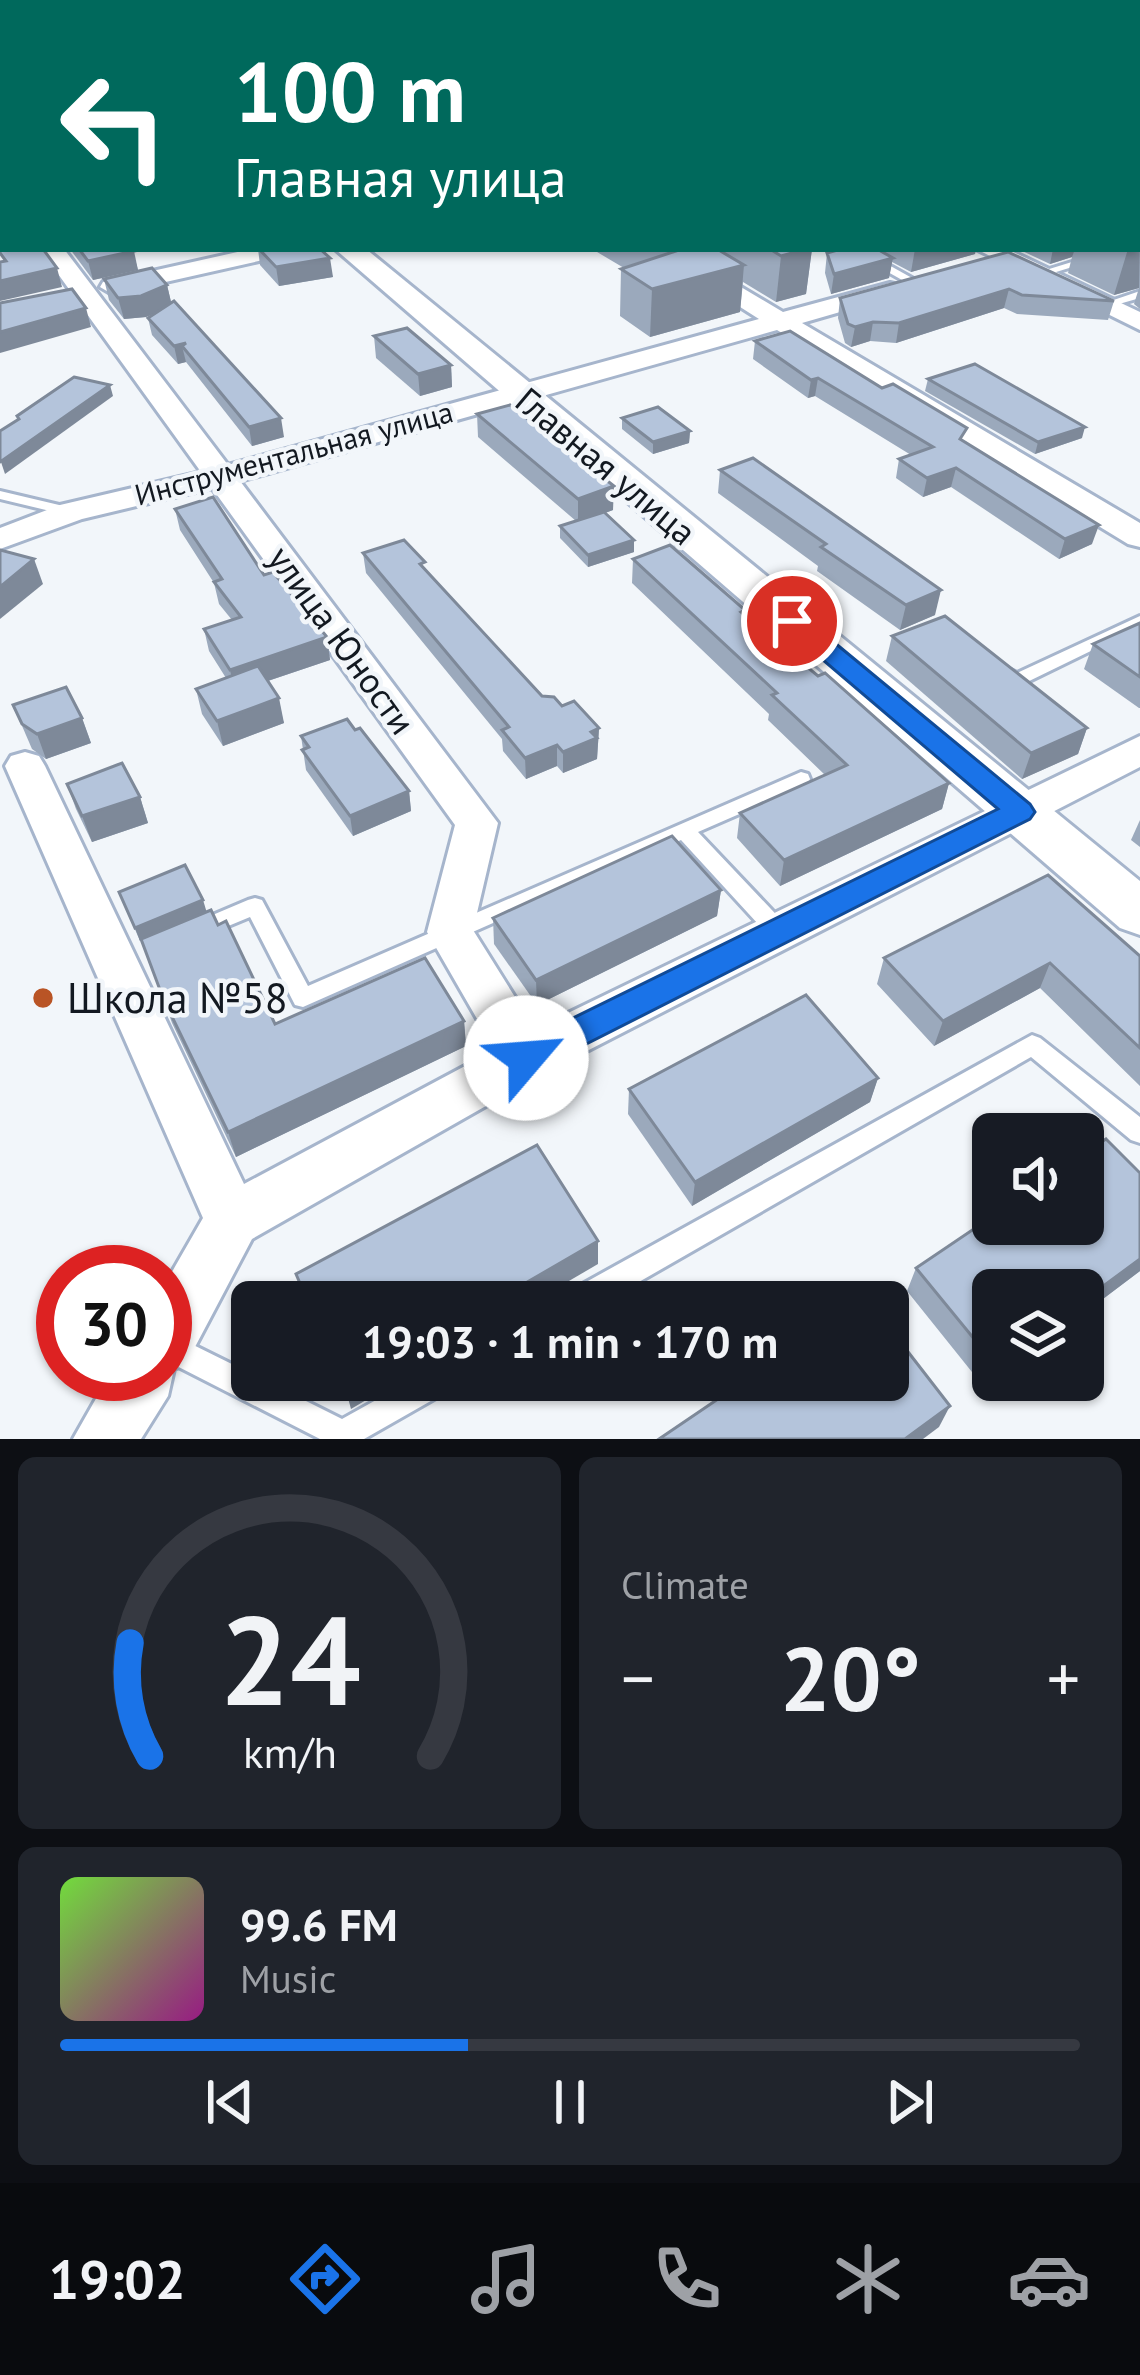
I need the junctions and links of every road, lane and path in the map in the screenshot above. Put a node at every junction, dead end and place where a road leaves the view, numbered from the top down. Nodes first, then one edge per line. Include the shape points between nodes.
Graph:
1 (54, 252) edge
2 (268, 252) edge
3 (353, 252) edge
4 (667, 252) edge
5 (861, 252) edge
6 (1102, 252) edge
7 (997, 253) edge
8 (1039, 274) junction
9 (938, 277) junction
10 (1140, 294) edge
11 (75, 295) junction
12 (1105, 305) junction
13 (781, 321) junction
14 (1140, 322) edge
15 (518, 392) junction
16 (222, 476) junction
17 (0, 495) edge
18 (71, 512) junction
19 (1140, 537) edge
20 (0, 539) edge
21 (1140, 621) edge
22 (982, 656) edge
23 (1139, 753) edge
24 (25, 766) dead end
25 (802, 779) edge
26 (1020, 812) junction
27 (684, 830) junction
28 (1140, 913) edge
29 (450, 932) junction
30 (779, 932) junction
31 (175, 940) edge
32 (526, 1058) junction
33 (1140, 1132) edge
34 (232, 1220) junction
35 (615, 1281) edge
36 (192, 1294) edge
37 (192, 1358) edge
38 (231, 1378) edge
39 (129, 1401) edge
40 (276, 1401) edge
41 (403, 1401) edge
42 (105, 1439) edge

1 - 11 street, улица Юности
2 - 11 street
3 - 15 street, Главная улица
4 - 13 street
5 - 9 lane
6 - 8 lane
7 - 8 street
7 - 9 street, Инструментальная улица
8 - 12 street
9 - 13 street, Инструментальная улица
10 - 12 lane
11 - 16 street, улица Юности
12 - 14 street
13 - 15 street, Инструментальная улица
13 - 19 street
15 - 16 street, Инструментальная улица
15 - 26 street, Главная улица
16 - 18 street, Инструментальная улица
16 - 29 street, улица Юности via 476,823
17 - 18 lane
18 - 20 street, Инструментальная улица
21 - 22 lane via 1015,681
23 - 26 street
24 - 34 street via 125,962
25 - 27 lane
26 - 28 street, Главная улица
26 - 30 street
27 - 29 lane
27 - 30 lane
29 - 31 lane via 303,998 255,906
29 - 32 street
30 - 32 street
32 - 34 street
33 - 35 lane via 1032,1045
34 - 36 street
37 - 38 lane
39 - 42 street
40 - 41 lane via 343,1435

